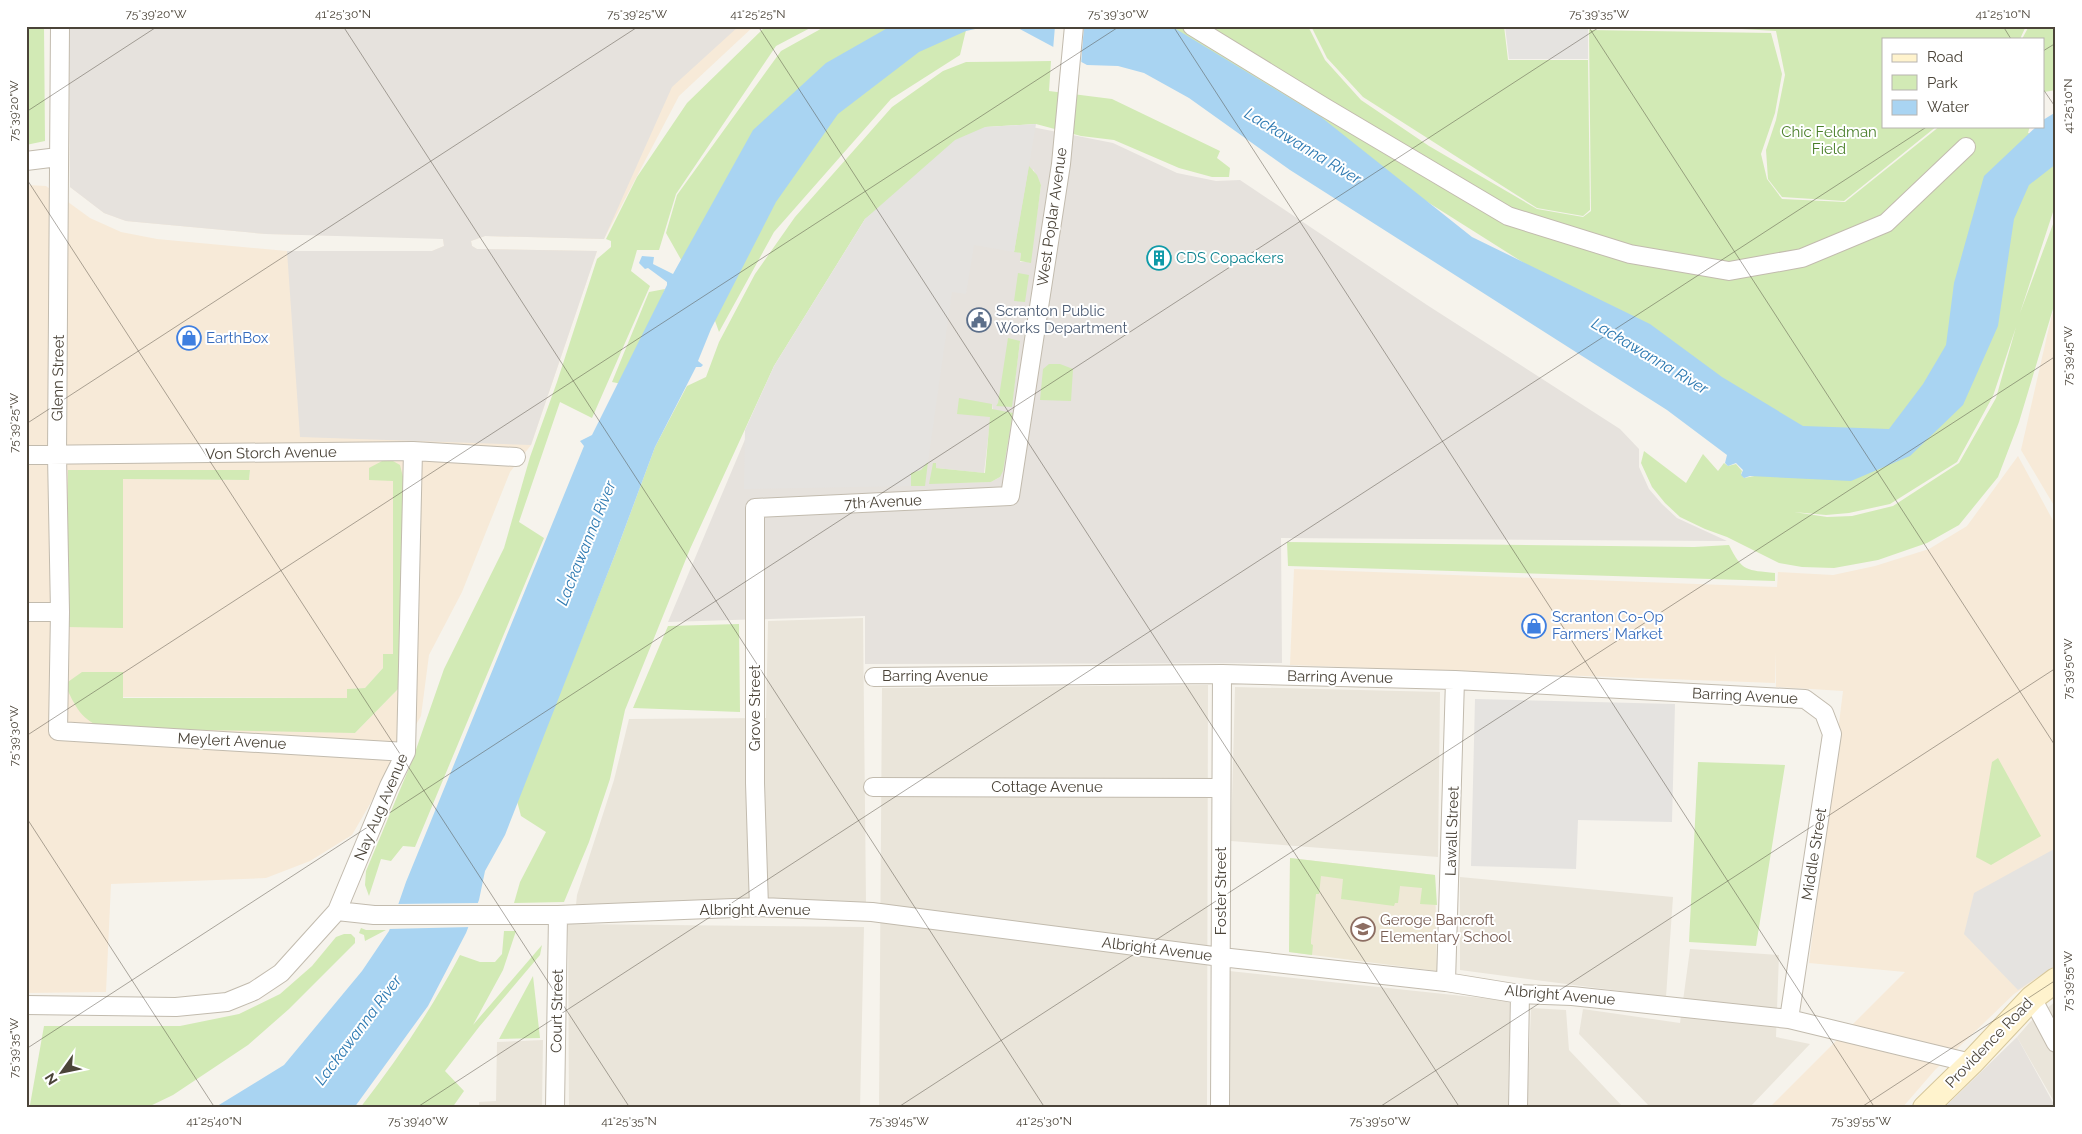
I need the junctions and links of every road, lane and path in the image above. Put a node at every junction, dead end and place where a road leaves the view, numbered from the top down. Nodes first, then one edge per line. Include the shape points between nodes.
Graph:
1 (60, 26) edge
2 (1074, 26) edge
3 (1192, 26) edge
4 (1966, 147) dead end
5 (58, 157) junction
6 (26, 161) edge
7 (413, 451) junction
8 (26, 455) edge
9 (56, 455) junction
10 (516, 457) dead end
11 (1010, 496) joint
12 (755, 508) joint
13 (26, 612) edge
14 (60, 612) junction
15 (1222, 674) junction
16 (874, 677) dead end
17 (1455, 680) junction
18 (1806, 699) joint
19 (58, 731) joint
20 (406, 752) junction
21 (873, 787) dead end
22 (1222, 788) junction
23 (759, 908) junction
24 (337, 911) junction
25 (558, 915) junction
26 (1221, 957) junction
27 (2056, 980) edge
28 (1446, 982) junction
29 (1520, 994) junction
30 (2032, 998) junction
31 (26, 1005) edge
32 (1789, 1019) junction
33 (2056, 1043) edge
34 (1971, 1062) junction
35 (556, 1108) edge
36 (1220, 1108) edge
37 (1518, 1108) edge
38 (1925, 1108) edge

1 - 5 street, Glenn Street
2 - 11 street, West Poplar Avenue via 1061,164
3 - 4 street via 1508,216 1630,254 1729,271 1802,258 1886,223
5 - 6 street
5 - 9 street, Glenn Street via 60,234
7 - 9 street, Von Storch Avenue
7 - 10 street, Von Storch Avenue
7 - 20 street, Nay Aug Avenue
8 - 9 street, Von Storch Avenue
9 - 14 street, Glenn Street
11 - 12 street, 7th Avenue
12 - 23 street, Grove Street via 755,783
13 - 14 street
14 - 19 street, Glenn Street
15 - 16 street, Barring Avenue
15 - 17 street, Barring Avenue
15 - 22 street, Foster Street
17 - 18 street, Barring Avenue
17 - 28 street, Lawall Street
18 - 32 street, Middle Street via 1824,713 1832,734
19 - 20 street, Meylert Avenue
20 - 24 street, Nay Aug Avenue
21 - 22 street, Cottage Avenue
22 - 26 street, Foster Street
23 - 25 street, Albright Avenue
23 - 26 street, Albright Avenue via 872,912
24 - 25 street, Albright Avenue via 374,915
24 - 31 street, Nay Aug Avenue via 281,973 254,991 227,1002 176,1007
25 - 35 street, Court Street
26 - 28 street, Albright Avenue
26 - 36 street, Foster Street
27 - 30 main road, Providence Road
28 - 29 street, Albright Avenue
29 - 32 street, Albright Avenue via 1572,996
29 - 37 street
30 - 33 street
30 - 34 main road, Providence Road
32 - 34 street, Albright Avenue
34 - 38 main road, Providence Road

